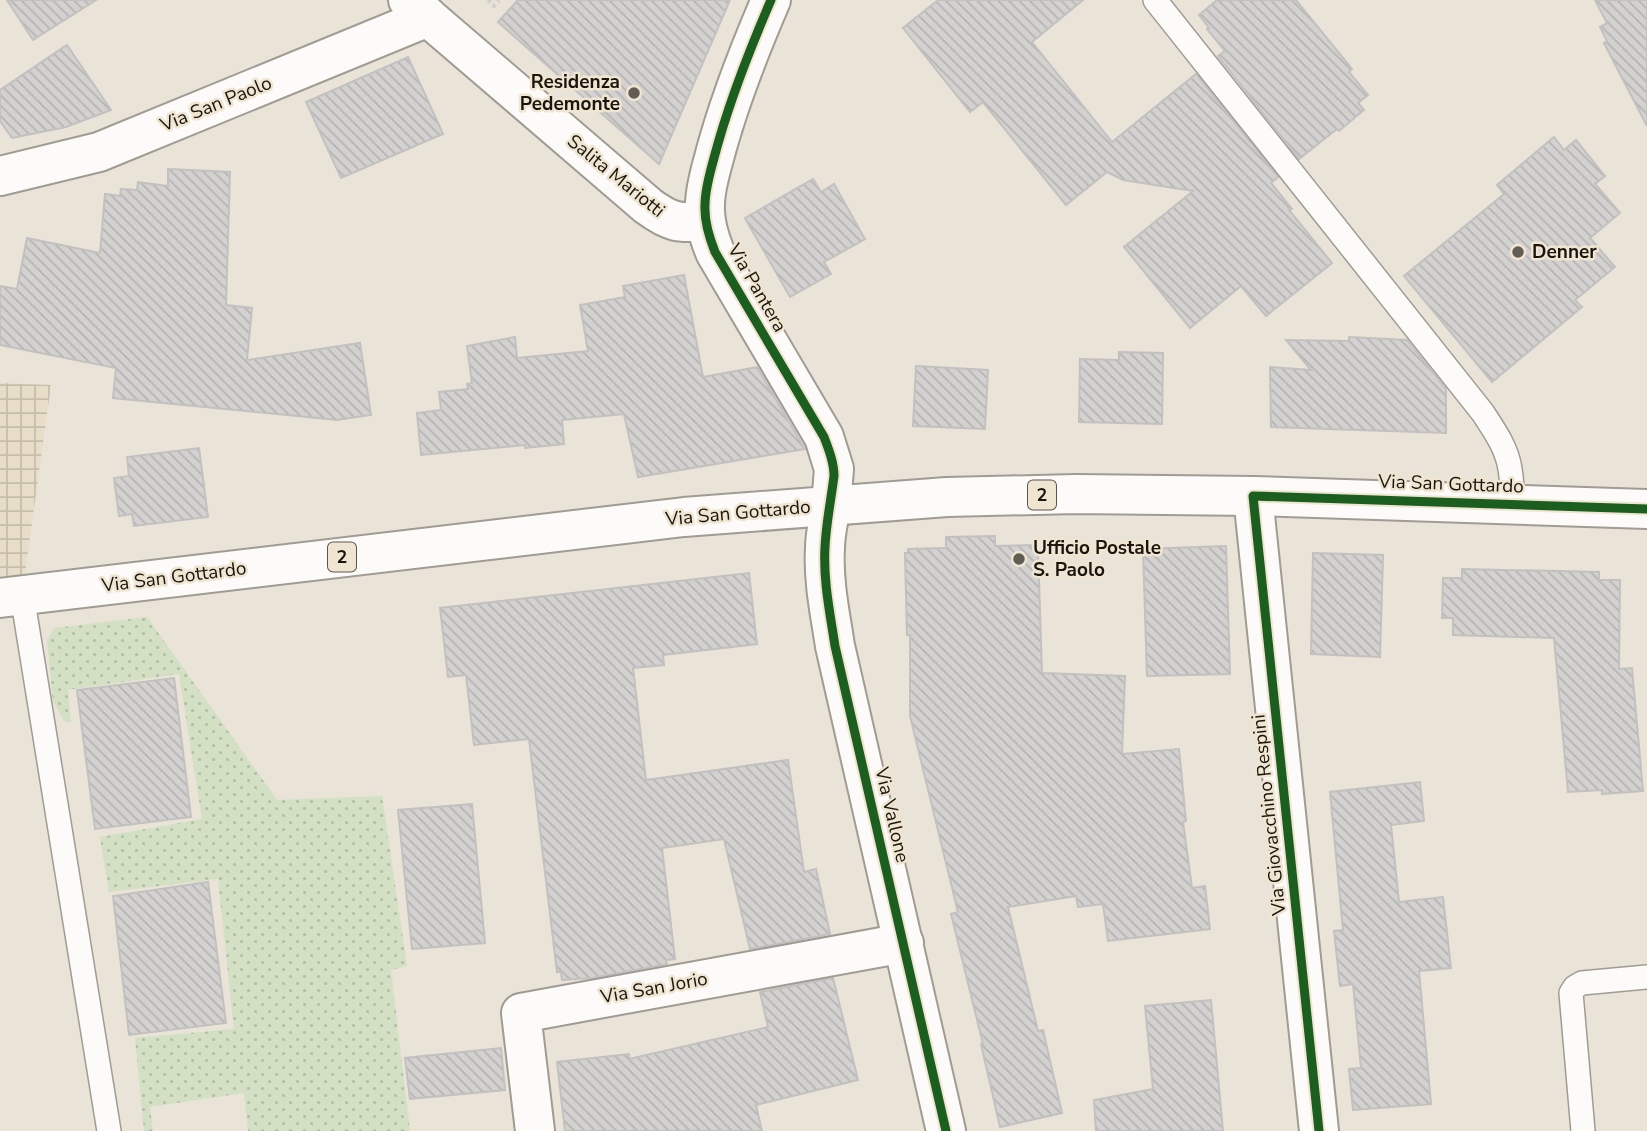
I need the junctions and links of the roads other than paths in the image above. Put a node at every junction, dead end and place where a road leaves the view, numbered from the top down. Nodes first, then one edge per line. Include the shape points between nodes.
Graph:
1 (771, 0) edge
2 (1155, 0) edge
3 (418, 8) edge
4 (0, 176) edge
5 (705, 221) junction
6 (1253, 496) junction
7 (1513, 504) junction
8 (831, 505) junction
9 (1647, 509) edge
10 (11, 596) edge
11 (904, 943) junction
12 (1647, 977) edge
13 (109, 1131) edge
14 (535, 1131) edge
15 (947, 1131) edge
16 (1319, 1131) edge
17 (1583, 1131) edge

1 - 5 street, Via Pantera via 719,141 706,189
2 - 7 lane via 1483,413 1505,451
3 - 4 street, Via San Paolo via 416,22 99,152
3 - 5 street, Salita Mariotti via 648,206 681,223
5 - 8 street, Via Pantera via 715,252 824,437 834,469
6 - 7 street, Via San Gottardo / 2
6 - 8 street, Via San Gottardo / 2 via 1076,494
6 - 16 street, Via Giovacchino Respini
7 - 9 street, Via San Gottardo / 2
8 - 10 street, Via San Gottardo / 2 via 684,517
8 - 11 street, Via Vallone via 825,564 835,646
10 - 13 lane
11 - 14 street, Via San Jorio via 521,1013
11 - 15 street, Via Vallone
12 - 17 lane via 1582,983 1571,993

